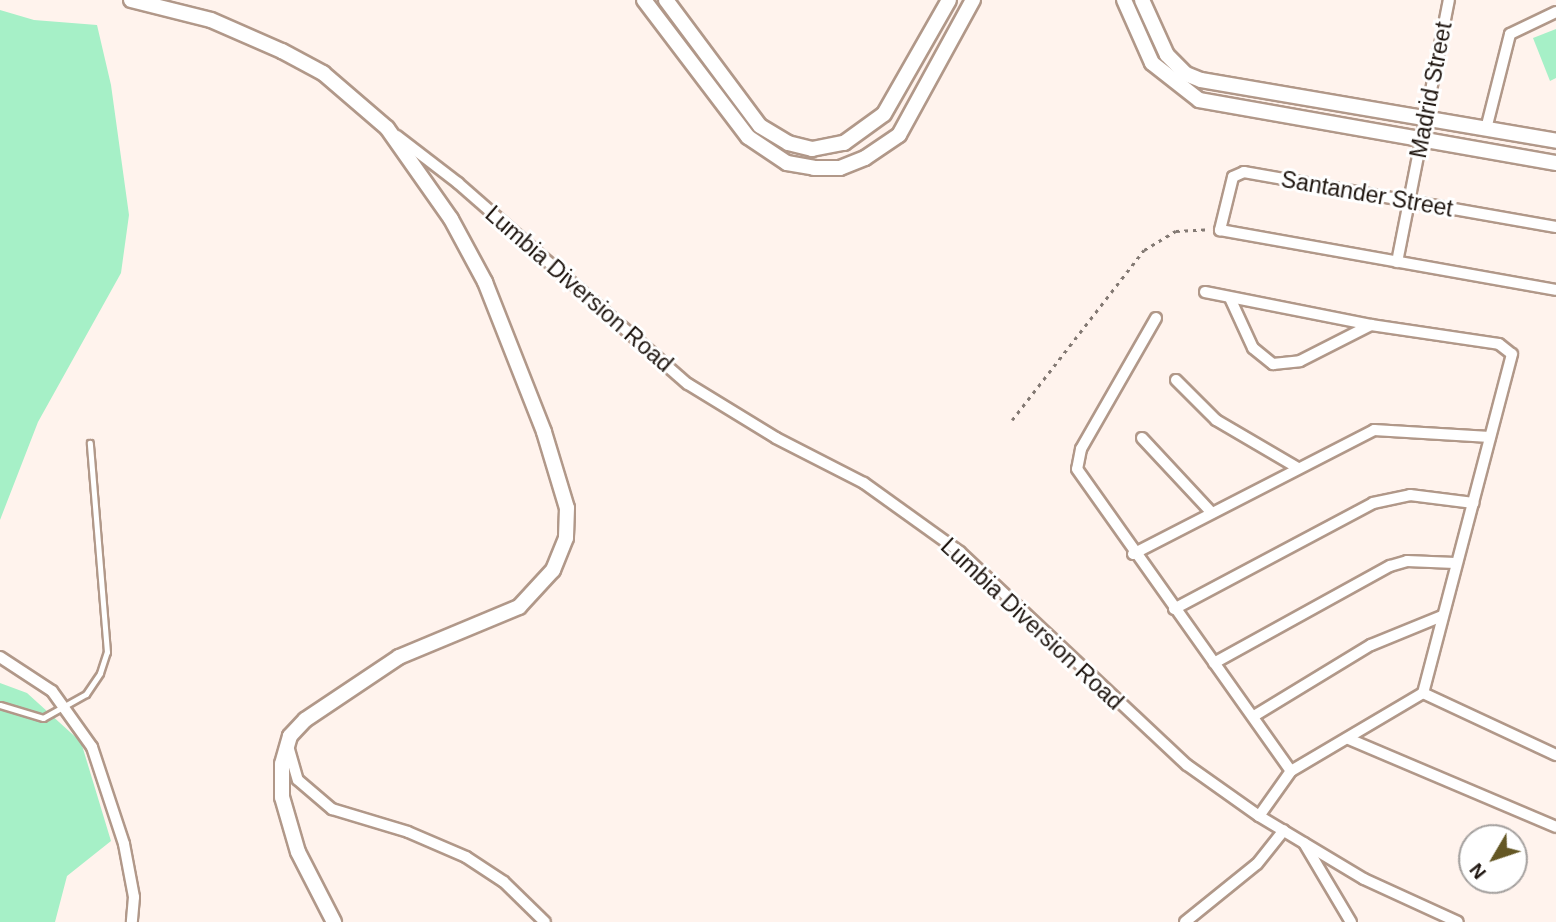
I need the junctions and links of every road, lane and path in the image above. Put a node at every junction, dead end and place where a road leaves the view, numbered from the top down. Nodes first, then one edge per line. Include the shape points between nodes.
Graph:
1 (131, 0) edge
2 (644, 0) edge
3 (666, 0) edge
4 (949, 0) edge
5 (973, 0) edge
6 (1124, 0) edge
7 (1142, 0) edge
8 (1449, 0) edge
9 (1556, 12) edge
10 (1269, 92) junction
11 (1267, 112) junction
12 (1426, 116) junction
13 (387, 128) junction
14 (1486, 129) junction
15 (1421, 139) junction
16 (1556, 141) edge
17 (1556, 163) edge
18 (1409, 202) junction
19 (1556, 227) edge
20 (1220, 230) junction
21 (1397, 262) junction
22 (1556, 290) edge
23 (1205, 292) dead end
24 (1230, 298) junction
25 (1156, 318) dead end
26 (1371, 325) junction
27 (1176, 380) dead end
28 (1012, 420) dead end
29 (1490, 437) junction
30 (1142, 438) dead end
31 (90, 443) dead end
32 (1296, 467) junction
33 (1473, 503) junction
34 (1210, 511) junction
35 (1133, 554) junction
36 (1455, 563) junction
37 (1174, 609) junction
38 (1442, 616) junction
39 (0, 657) edge
40 (1214, 663) junction
41 (1423, 693) junction
42 (0, 705) edge
43 (66, 706) junction
44 (1254, 716) junction
45 (1349, 739) junction
46 (287, 742) junction
47 (1556, 755) edge
48 (1291, 771) junction
49 (1259, 816) junction
50 (1556, 827) edge
51 (1284, 830) junction
52 (1303, 841) junction
53 (132, 922) edge
54 (334, 922) edge
55 (545, 922) edge
56 (1185, 922) edge
57 (1352, 922) edge
58 (1458, 922) edge

1 - 13 street via 211,20 282,51 323,73
2 - 5 street via 748,138 788,163 814,168 840,168 899,135
3 - 4 street via 760,126 812,149 844,144 884,114
6 - 11 street via 1152,63 1184,91 1214,104
7 - 10 street via 1162,47 1186,74
8 - 12 street, Madrid Street
9 - 14 street via 1510,34
10 - 11 street
10 - 12 street
11 - 15 street
12 - 14 street
12 - 15 street, Madrid Street
13 - 46 street via 451,219 485,282 544,432 569,523 554,570 519,607 399,657 305,720
13 - 49 street, Lumbia Diversion Road via 458,183 688,384 776,438 864,483 960,552 1141,725 1187,765
14 - 16 street
15 - 17 street
15 - 18 street, Madrid Street
18 - 19 street, Santander Street
18 - 20 street, Santander Street via 1240,172 1232,182
18 - 21 street, Madrid Street
20 - 21 street
20 - 28 path via 1176,231 1144,250
21 - 22 street
23 - 24 street
24 - 26 street
24 - 26 street via 1253,348 1273,364 1300,361
25 - 35 street via 1076,460 1079,475
26 - 29 street via 1499,344 1510,350 1512,359
27 - 32 street via 1216,420
29 - 32 street via 1385,428
29 - 33 street
30 - 34 street
31 - 43 lane via 107,652 94,685
32 - 34 street
33 - 36 street
33 - 37 street via 1410,495 1373,503
34 - 35 street
35 - 37 street
36 - 38 street
36 - 40 street via 1407,561 1390,566
37 - 40 street
38 - 41 street
38 - 44 street via 1371,645
39 - 43 street via 29,674
40 - 44 street
41 - 45 street
41 - 47 street
42 - 43 lane via 36,719
43 - 53 street via 92,747 114,804 134,897
44 - 48 street
45 - 48 street
45 - 50 street
46 - 54 street via 282,764 286,811 315,891
46 - 55 street via 299,780 332,809 408,832 466,857 504,882
48 - 49 street
49 - 51 street, Lumbia Diversion Road
51 - 52 street, Lumbia Diversion Road
51 - 56 street via 1257,864
52 - 57 street
52 - 58 street, Lumbia Diversion Road via 1364,879

